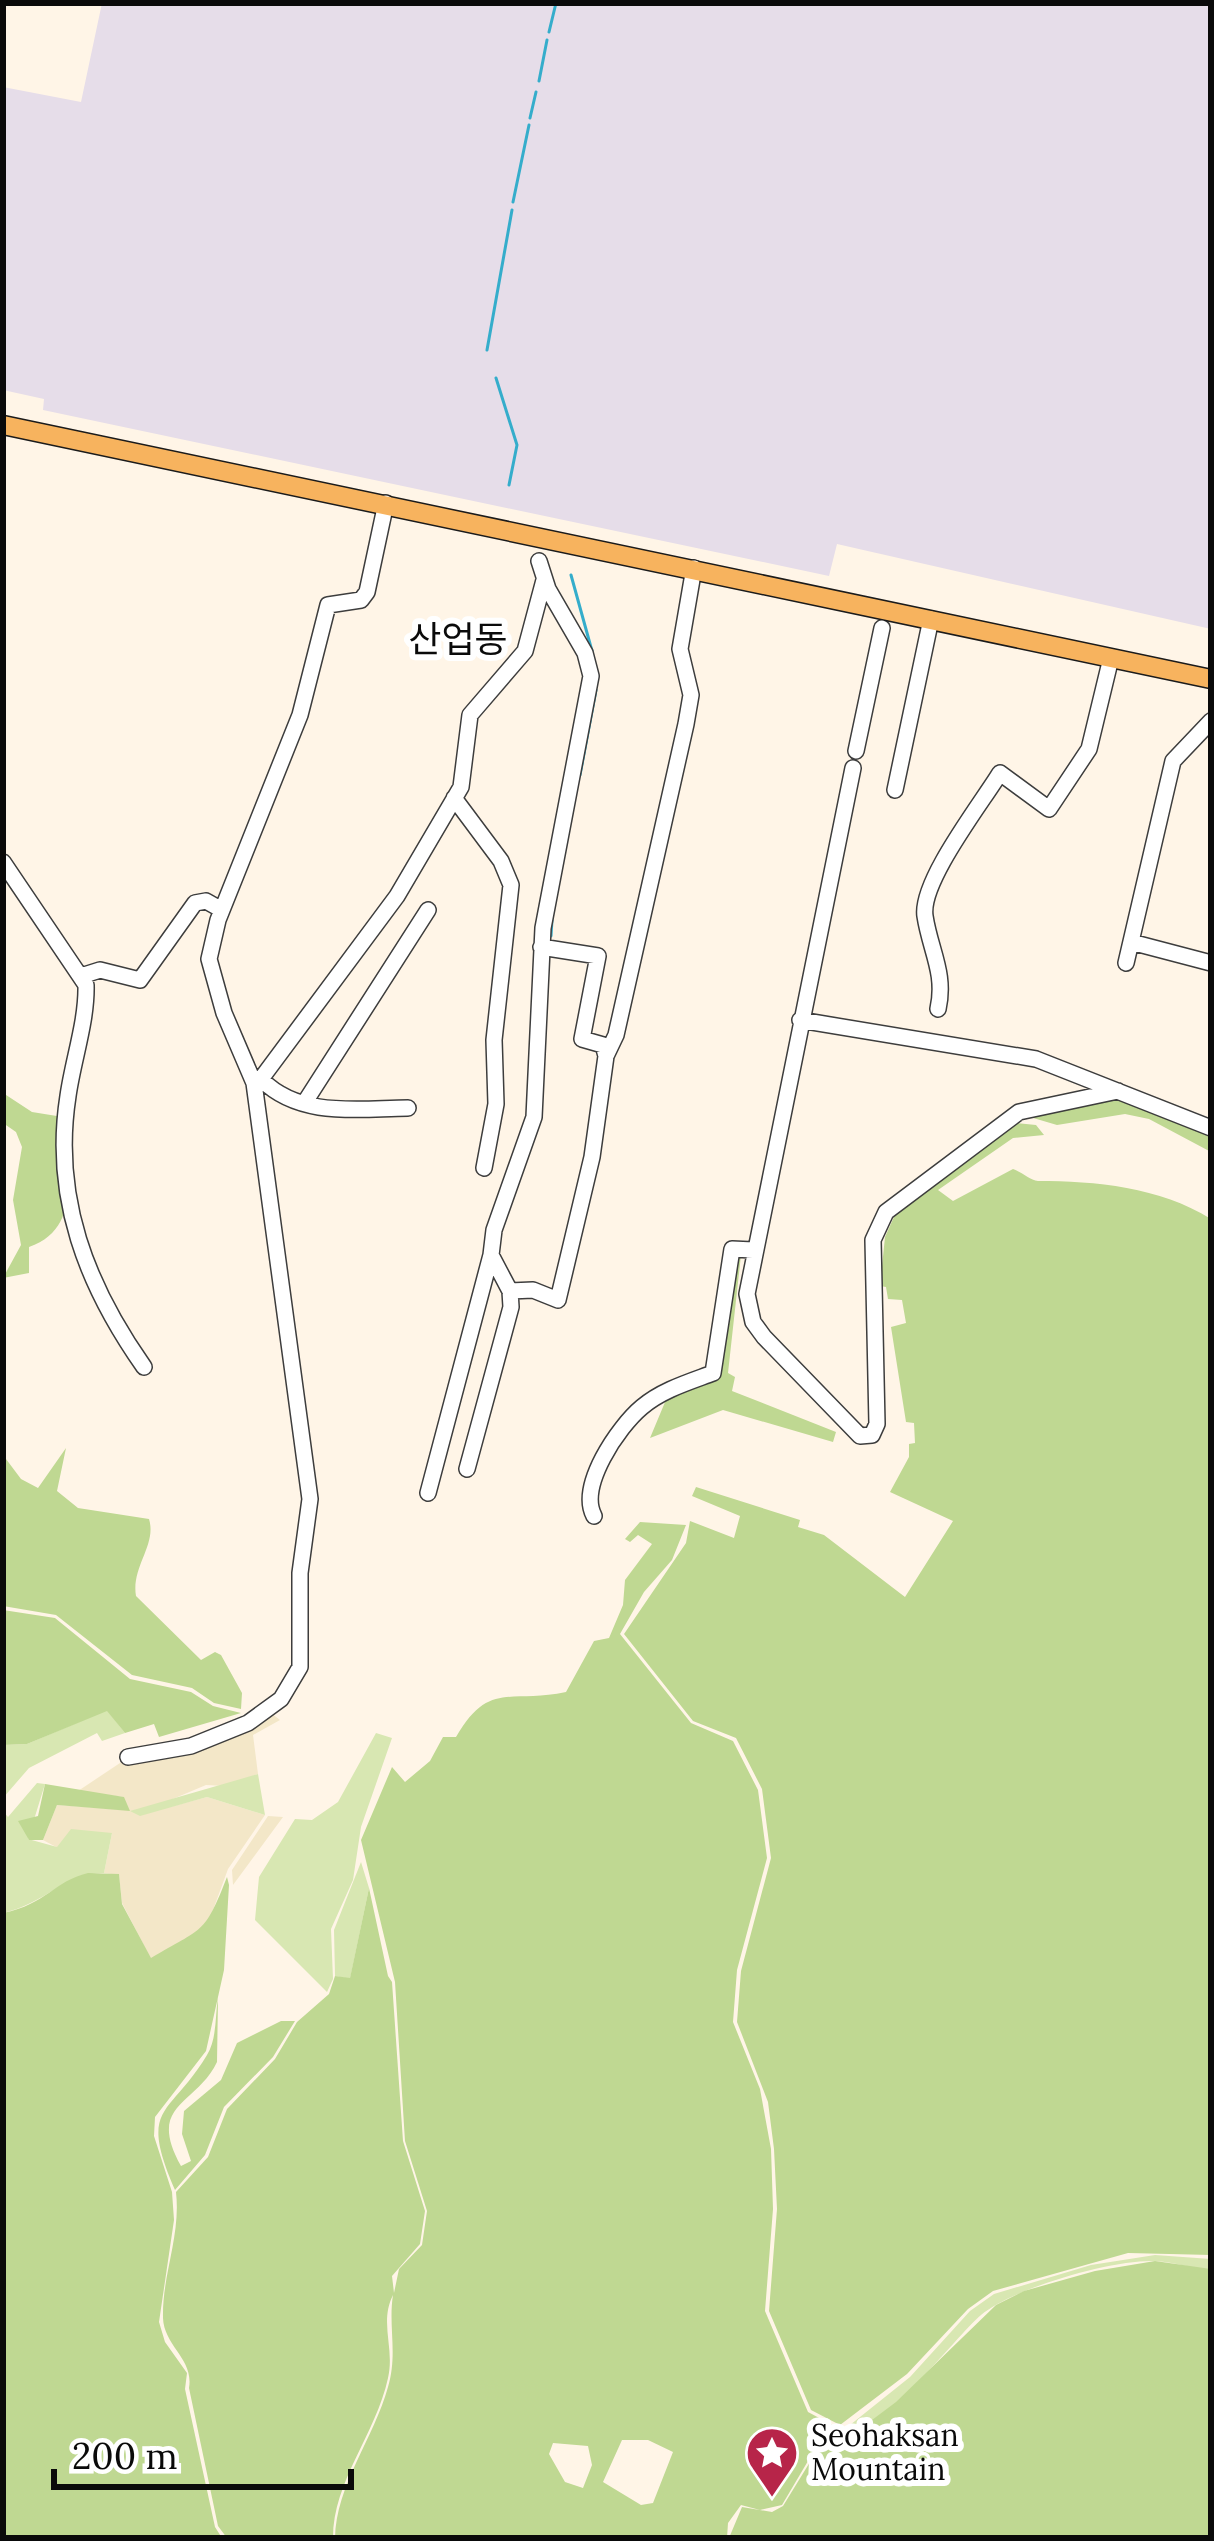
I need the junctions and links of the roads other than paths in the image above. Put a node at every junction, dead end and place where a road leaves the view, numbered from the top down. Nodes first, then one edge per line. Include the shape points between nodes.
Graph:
1 (3, 425) edge
2 (386, 503) junction
3 (694, 568) junction
4 (931, 619) junction
5 (882, 628) dead end
6 (1112, 658) junction
7 (1211, 679) edge
8 (1211, 721) edge
9 (895, 790) dead end
10 (454, 798) junction
11 (3, 862) edge
12 (222, 910) junction
13 (428, 910) dead end
14 (1131, 942) junction
15 (541, 947) junction
16 (1126, 963) dead end
17 (1211, 963) edge
18 (81, 976) junction
19 (938, 1009) dead end
20 (800, 1020) junction
21 (606, 1056) junction
22 (258, 1084) junction
23 (1118, 1091) junction
24 (305, 1102) junction
25 (408, 1108) dead end
26 (1211, 1128) edge
27 (484, 1168) dead end
28 (753, 1250) junction
29 (491, 1255) junction
30 (510, 1291) junction
31 (145, 1367) dead end
32 (467, 1469) dead end
33 (428, 1493) dead end
34 (595, 1516) dead end
35 (128, 1756) dead end

1 - 2 main road
2 - 3 main road
2 - 12 street via 367,592 328,605 288,750
3 - 4 main road
3 - 21 street via 680,649 691,695 686,724
4 - 6 main road
4 - 9 street
5 - 20 street
6 - 7 main road
6 - 19 street via 1089,749 1049,809 1000,773 929,887 925,915 940,964
8 - 14 street via 1173,761
10 - 15 street via 470,715 525,651 542,569 591,676
10 - 22 street via 397,896
10 - 27 street via 511,885
11 - 18 street
12 - 18 street via 194,903 140,980 100,970
12 - 22 street via 210,965
13 - 24 street
14 - 16 street
14 - 17 street
15 - 21 street via 598,956 582,1039 603,1045
15 - 29 street via 534,1118
18 - 31 street via 87,993 67,1101 68,1202 97,1296
20 - 23 street via 1023,1057
20 - 28 street
21 - 30 street via 558,1300
22 - 24 street
22 - 35 street via 310,1499 300,1667 281,1699 248,1723 191,1745
23 - 26 street
23 - 28 street via 1019,1112 886,1212 873,1240 872,1436 860,1436 753,1322
24 - 25 street via 356,1113
28 - 34 street via 732,1249 713,1373 634,1415 593,1474 588,1500
29 - 30 street
29 - 33 street
30 - 32 street

